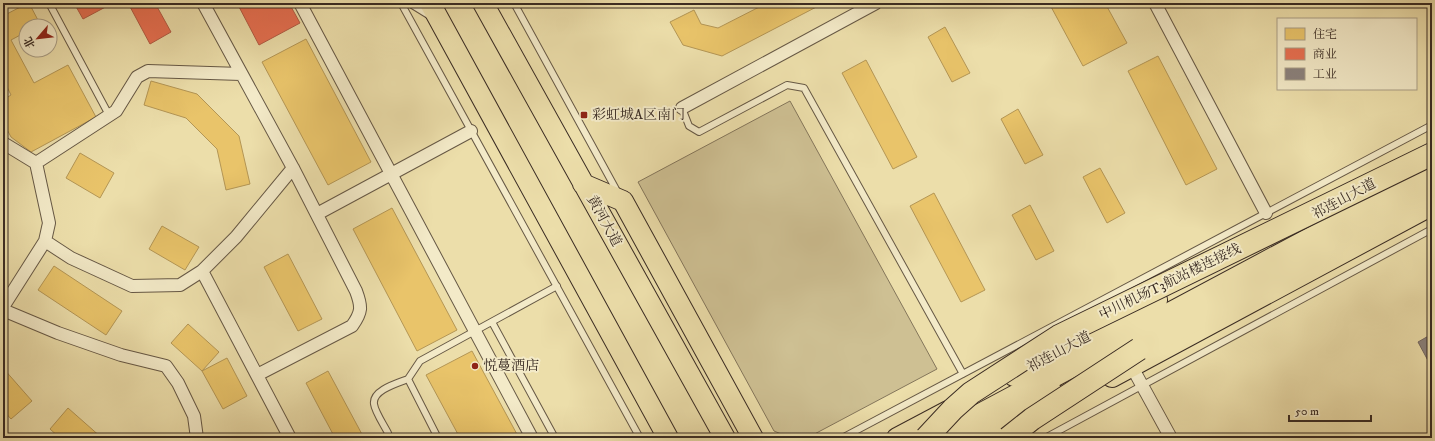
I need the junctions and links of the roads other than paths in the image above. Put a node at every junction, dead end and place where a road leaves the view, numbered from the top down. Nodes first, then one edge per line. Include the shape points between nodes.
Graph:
1 (49, 3) edge
2 (203, 3) edge
3 (300, 3) edge
4 (401, 3) edge
5 (409, 3) edge
6 (430, 3) edge
7 (483, 3) edge
8 (514, 3) edge
9 (876, 3) edge
10 (1155, 3) edge
11 (440, 22) junction
12 (241, 74) junction
13 (682, 108) joint
14 (109, 115) junction
15 (1432, 125) edge
16 (471, 131) junction
17 (3, 143) edge
18 (1432, 153) edge
19 (36, 163) junction
20 (293, 168) junction
21 (391, 174) junction
22 (1432, 174) edge
23 (583, 184) junction
24 (1432, 192) edge
25 (623, 201) junction
26 (1432, 205) edge
27 (1266, 213) junction
28 (316, 214) junction
29 (1432, 229) edge
30 (45, 242) junction
31 (202, 271) junction
32 (557, 286) junction
33 (3, 308) edge
34 (492, 322) junction
35 (475, 331) junction
36 (1135, 358) junction
37 (963, 374) junction
38 (257, 375) junction
39 (408, 380) junction
40 (724, 384) junction
41 (1142, 385) junction
42 (656, 415) junction
43 (722, 432) edge
44 (388, 433) dead end
45 (197, 438) edge
46 (290, 438) edge
47 (438, 438) edge
48 (532, 438) edge
49 (555, 438) edge
50 (640, 438) edge
51 (651, 438) edge
52 (668, 438) edge
53 (753, 438) edge
54 (842, 438) edge
55 (897, 438) edge
56 (926, 438) edge
57 (937, 438) edge
58 (973, 438) edge
59 (999, 438) edge
60 (1008, 438) edge
61 (1045, 438) edge
62 (1171, 438) edge

1 - 14 lane
2 - 12 street
3 - 21 street
4 - 16 lane
5 - 11 lane
6 - 11 main road
7 - 23 main road, 黄河大道
8 - 25 lane
9 - 13 street
10 - 27 street
11 - 42 main road
12 - 14 street via 148,71 137,77 116,111
12 - 20 street
13 - 37 lane via 689,126 699,132 787,85 804,88
14 - 19 street
15 - 27 lane
16 - 21 street
16 - 32 lane
17 - 19 street
18 - 55 main road, 祁连山大道
18 - 56 highway, 中川机场T3航站楼连接线, bridge via 1059,336 971,393
19 - 30 street via 49,223
20 - 28 street
20 - 31 street via 236,237
21 - 28 street
21 - 35 street
22 - 57 highway
23 - 25 main road
23 - 43 main road, 黄河大道
24 - 36 highway
25 - 40 main road
26 - 36 main road
27 - 37 lane
28 - 38 street via 361,302 360,316 352,326
29 - 41 lane
30 - 31 street via 71,258 132,286 180,285
30 - 33 street
31 - 38 street
32 - 34 lane
32 - 50 lane
33 - 45 street via 58,334 120,355 166,366 178,383 194,416
34 - 35 lane
34 - 49 lane
35 - 39 lane via 420,361
35 - 48 street
36 - 41 street
36 - 58 highway, bridge
36 - 59 main road
36 - 60 highway, bridge via 1032,419
37 - 54 lane
38 - 46 street
39 - 44 lane via 378,393 374,399 374,405
39 - 47 lane
40 - 43 main road
40 - 53 main road
41 - 61 lane
41 - 62 street
42 - 51 main road
42 - 52 main road

